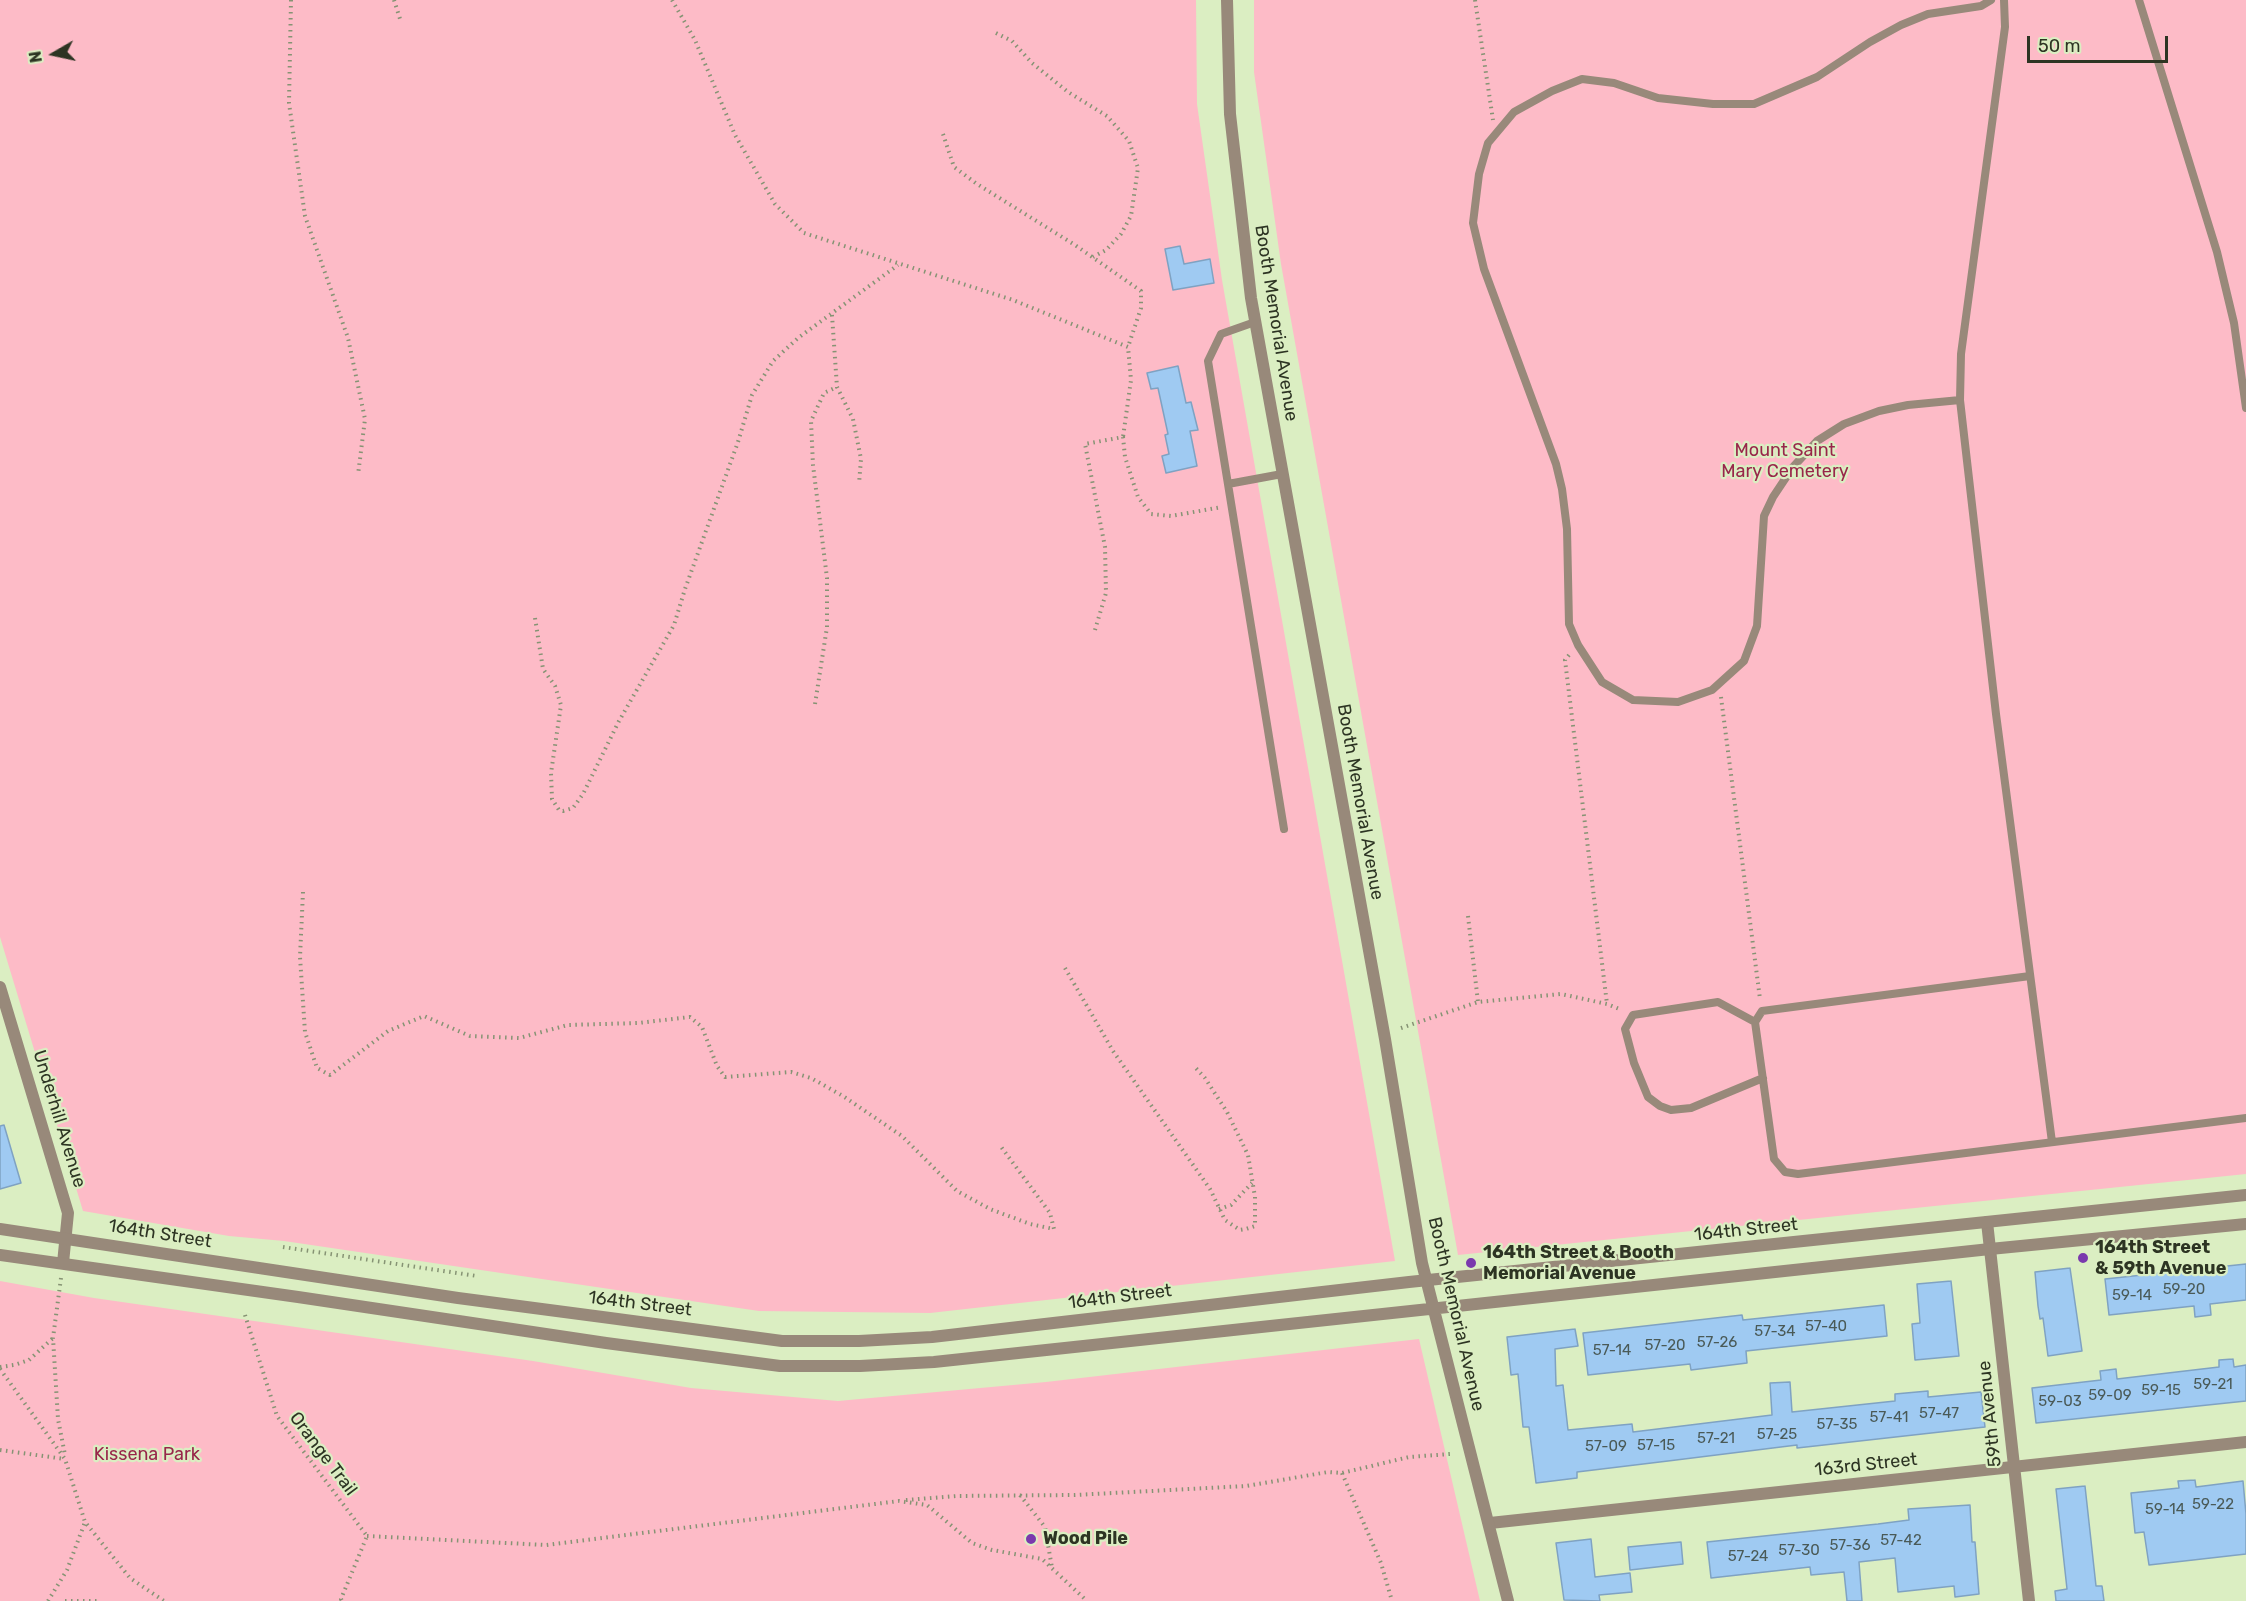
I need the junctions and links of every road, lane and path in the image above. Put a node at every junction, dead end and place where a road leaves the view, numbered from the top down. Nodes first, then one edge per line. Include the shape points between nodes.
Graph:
1 (291, 0) edge
2 (394, 0) edge
3 (672, 0) edge
4 (1227, 0) edge
5 (1475, 0) edge
6 (1991, 0) edge
7 (2004, 0) edge
8 (2139, 0) edge
9 (401, 22) dead end
10 (996, 33) dead end
11 (943, 134) dead end
12 (1495, 135) junction
13 (1093, 257) junction
14 (898, 265) junction
15 (832, 314) junction
16 (1255, 322) junction
17 (1128, 347) junction
18 (837, 387) junction
19 (1960, 400) junction
20 (2246, 408) edge
21 (1123, 436) junction
22 (1282, 474) junction
23 (358, 475) dead end
24 (859, 484) dead end
25 (1228, 484) junction
26 (1232, 506) junction
27 (535, 618) dead end
28 (1095, 630) dead end
29 (1578, 645) junction
30 (1719, 683) junction
31 (815, 704) dead end
32 (1284, 829) dead end
33 (303, 892) dead end
34 (1468, 916) dead end
35 (1065, 968) dead end
36 (2030, 976) junction
37 (0, 987) edge
38 (1478, 1002) junction
39 (1607, 1004) junction
40 (1762, 1011) junction
41 (1633, 1015) junction
42 (1755, 1022) junction
43 (1401, 1028) dead end
44 (1194, 1066) dead end
45 (1763, 1078) junction
46 (2246, 1118) edge
47 (2052, 1142) junction
48 (999, 1144) dead end
49 (1252, 1183) junction
50 (2246, 1195) edge
51 (1220, 1209) junction
52 (1987, 1222) junction
53 (2246, 1224) edge
54 (0, 1229) edge
55 (66, 1238) junction
56 (283, 1247) dead end
57 (1990, 1249) junction
58 (0, 1255) edge
59 (63, 1263) junction
60 (477, 1276) dead end
61 (1426, 1281) junction
62 (61, 1286) dead end
63 (1432, 1310) junction
64 (245, 1316) dead end
65 (53, 1338) junction
66 (0, 1368) edge
67 (2246, 1442) edge
68 (0, 1450) edge
69 (1450, 1454) dead end
70 (65, 1459) junction
71 (2015, 1467) junction
72 (1342, 1473) junction
73 (1020, 1494) junction
74 (899, 1501) junction
75 (85, 1522) junction
76 (1490, 1523) junction
77 (367, 1536) junction
78 (1052, 1568) junction
79 (48, 1601) edge
80 (65, 1601) edge
81 (99, 1601) edge
82 (164, 1601) edge
83 (342, 1601) edge
84 (1087, 1601) edge
85 (1392, 1601) edge
86 (1509, 1601) edge
87 (2029, 1601) edge

1 - 23 path via 291,115 305,216 348,338 365,418
2 - 9 path
3 - 14 path via 695,40 735,135 775,204 804,233
4 - 16 street, Booth Memorial Avenue via 1230,114
5 - 12 path
6 - 12 lane via 1981,6 1928,14 1901,25 1817,77 1755,104 1658,98 1614,83 1582,80 1514,112
7 - 19 lane via 2005,27 1961,354
8 - 20 lane via 2217,252 2235,323
10 - 13 path via 1012,41 1068,92 1107,116 1129,141 1137,168 1131,216 1121,234
11 - 13 path via 954,167
12 - 29 lane via 1488,143 1479,174 1473,223 1484,269 1556,464 1567,528 1569,624
13 - 17 path via 1141,291 1141,308
14 - 15 path
14 - 17 path via 1013,300
15 - 18 path
15 - 27 path via 773,361 752,395 674,625 583,794 573,808 563,811 552,799 551,773 561,705 555,686 543,669
16 - 22 street, Booth Memorial Avenue
16 - 25 lane via 1221,334 1208,361
17 - 21 path via 1131,380
18 - 24 path via 853,419 861,459
18 - 31 path via 824,393 812,421 813,465 827,578 827,627
19 - 30 lane via 1879,411 1844,424 1817,441 1793,467 1764,516 1758,626 1744,661
19 - 36 lane
21 - 26 path via 1125,457 1138,497 1151,514 1171,516
21 - 28 path via 1085,444 1105,547 1106,593
22 - 25 lane
22 - 61 street, Booth Memorial Avenue
25 - 26 lane
26 - 32 lane
29 - 30 lane via 1602,682 1633,700 1678,702 1712,690
29 - 39 path via 1565,660
30 - 40 path
33 - 48 path via 300,957 305,1032 317,1068 330,1075 388,1031 424,1016 470,1036 519,1038 568,1025 690,1017 702,1027 725,1077 791,1072 811,1078 902,1136 957,1191 1030,1224 1054,1228 1050,1213
34 - 38 path
35 - 51 path via 1113,1051
36 - 40 lane
36 - 47 lane
37 - 55 street, Underhill Avenue via 68,1213
38 - 39 path via 1561,994
38 - 43 path
39 - 41 path
40 - 42 lane
41 - 42 lane via 1718,1002
41 - 45 lane via 1625,1029 1634,1063 1648,1097 1660,1106 1671,1110 1691,1108
42 - 45 lane
44 - 49 path via 1227,1112 1248,1155
45 - 47 lane via 1774,1159 1785,1172 1798,1174
46 - 47 lane
49 - 51 path via 1231,1205
49 - 51 path via 1255,1226 1240,1230 1225,1220
50 - 52 street, 164th Street
52 - 57 street, 59th Avenue
52 - 61 street, 164th Street
53 - 57 street
54 - 55 street, 164th Street
55 - 59 street, Underhill Avenue
55 - 61 street, 164th Street via 458,1298 782,1341 932,1337
56 - 60 path
57 - 63 street
57 - 71 street, 59th Avenue
58 - 59 street
59 - 63 street via 780,1366 934,1362
61 - 63 street, Booth Memorial Avenue
62 - 65 path
63 - 76 street, Booth Memorial Avenue
64 - 77 path, Orange Trail via 277,1416
65 - 66 path via 29,1360
65 - 70 path via 57,1410
66 - 70 path
67 - 71 street, 163rd Street
68 - 70 path
69 - 72 path via 1409,1457
70 - 75 path
71 - 76 street, 163rd Street
71 - 87 street, 59th Avenue
72 - 73 path via 1246,1486
72 - 85 path via 1381,1563
73 - 74 path
73 - 78 path via 1046,1527
74 - 77 path via 546,1545
74 - 78 path via 927,1505 972,1543 992,1551 1042,1559
75 - 79 path via 67,1570
75 - 82 path via 130,1578
76 - 86 street, Booth Memorial Avenue
77 - 83 path
78 - 84 path
80 - 81 path

